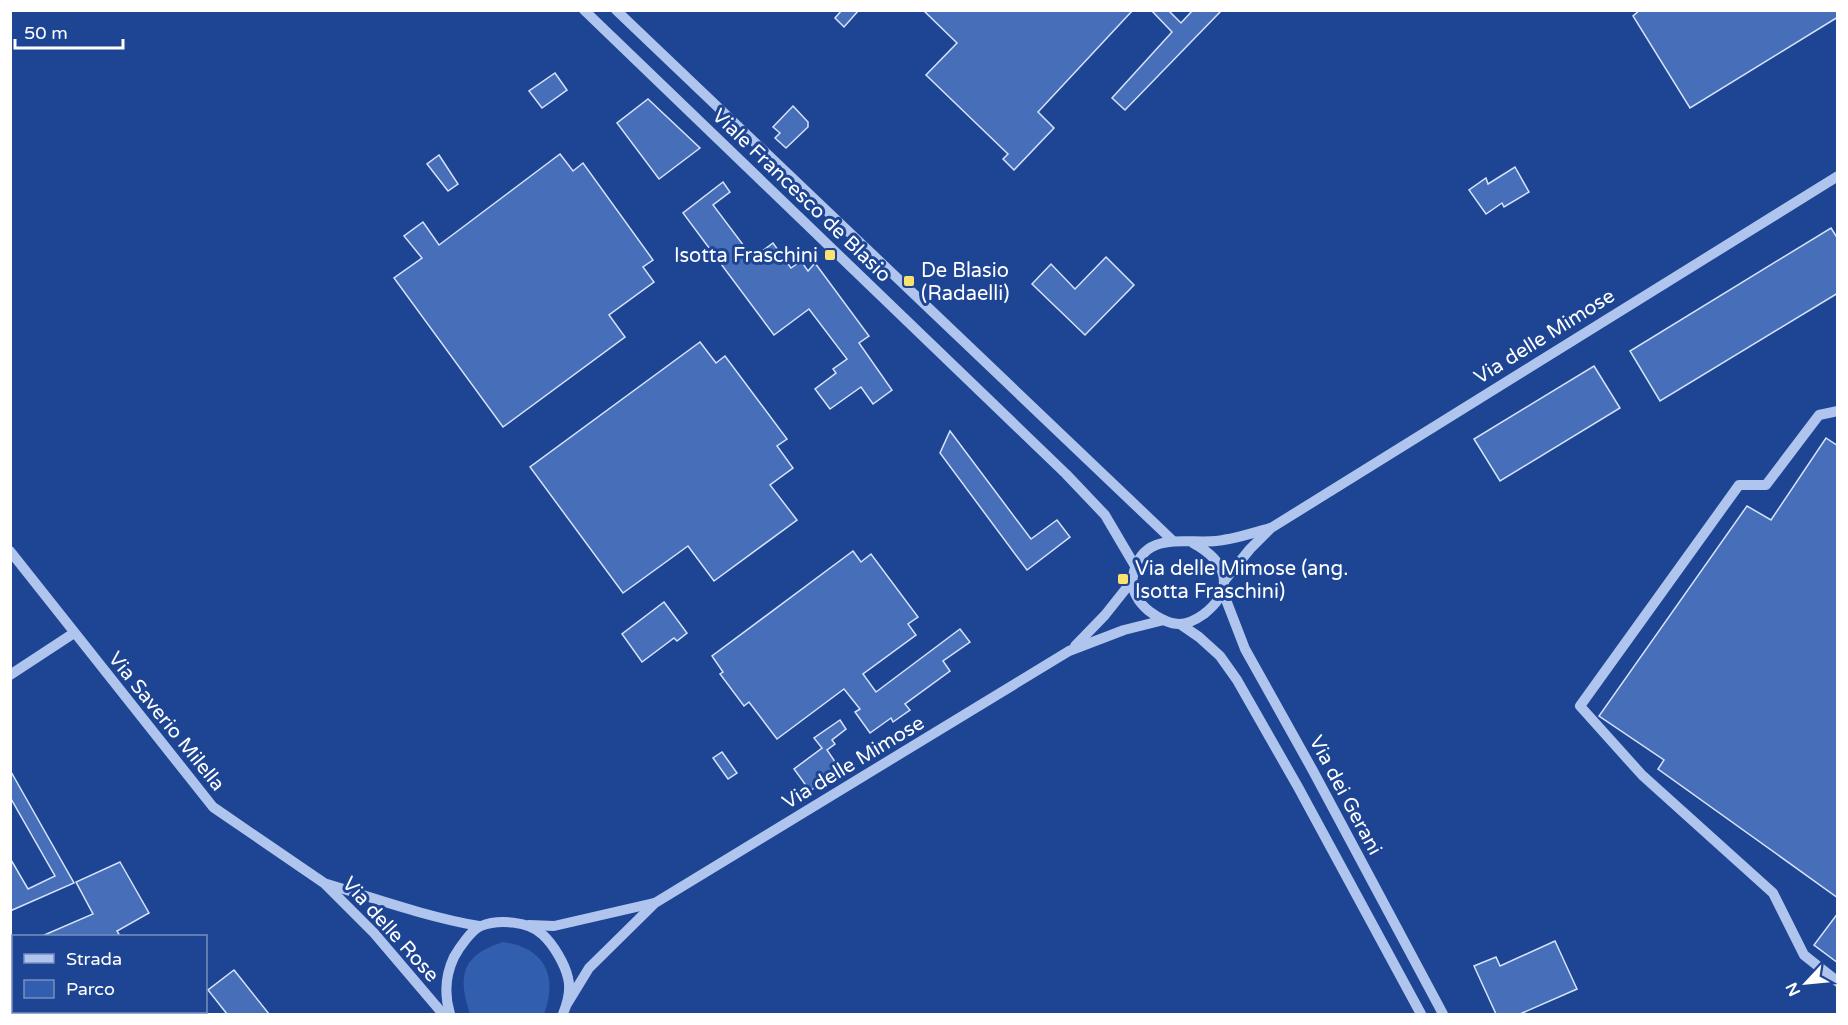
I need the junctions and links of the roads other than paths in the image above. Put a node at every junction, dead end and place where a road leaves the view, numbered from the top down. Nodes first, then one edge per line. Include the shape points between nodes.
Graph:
1 (585, 10) edge
2 (616, 10) edge
3 (1838, 176) edge
4 (1838, 411) edge
5 (1270, 528) junction
6 (1172, 540) junction
7 (1193, 543) junction
8 (10, 551) edge
9 (1135, 566) junction
10 (1132, 581) junction
11 (1223, 587) junction
12 (1164, 620) junction
13 (1180, 624) junction
14 (74, 633) junction
15 (1069, 651) junction
16 (10, 675) edge
17 (324, 883) junction
18 (655, 903) junction
19 (524, 925) junction
20 (479, 926) junction
21 (1838, 982) edge
22 (565, 1009) edge
23 (442, 1014) edge
24 (450, 1014) edge
25 (1421, 1014) edge
26 (1443, 1014) edge

1 - 9 street, Viale Francesco de Blasio via 1066,474 1106,515
2 - 6 street, Viale Francesco de Blasio
3 - 5 street, Via delle Mimose
4 - 21 street via 1819,415 1766,485 1739,485 1580,706 1642,775 1773,893 1804,955
5 - 7 street
5 - 11 street
6 - 7 street
6 - 9 street via 1148,550
7 - 11 street via 1215,558 1222,569
8 - 14 street, Via Saverio Milella
9 - 10 street
10 - 12 street via 1137,599
10 - 15 street, Via delle Mimose
11 - 13 street via 1212,608
11 - 26 street, Via dei Gerani via 1245,649
12 - 13 street
12 - 15 street, Via delle Mimose
13 - 25 street, Via dei Gerani via 1220,656 1237,680
14 - 16 street
14 - 17 street, Via Saverio Milella via 213,807
15 - 18 street, Via delle Mimose
17 - 20 street, Via delle Rose
17 - 23 street, Via delle Rose via 374,933
18 - 19 street, Via delle Mimose via 554,926
18 - 22 street, Via delle Mimose via 590,968
19 - 20 street, Via delle Rose via 504,922
19 - 22 street via 542,933 558,956 568,979
20 - 24 street via 459,947 447,972 446,1002

